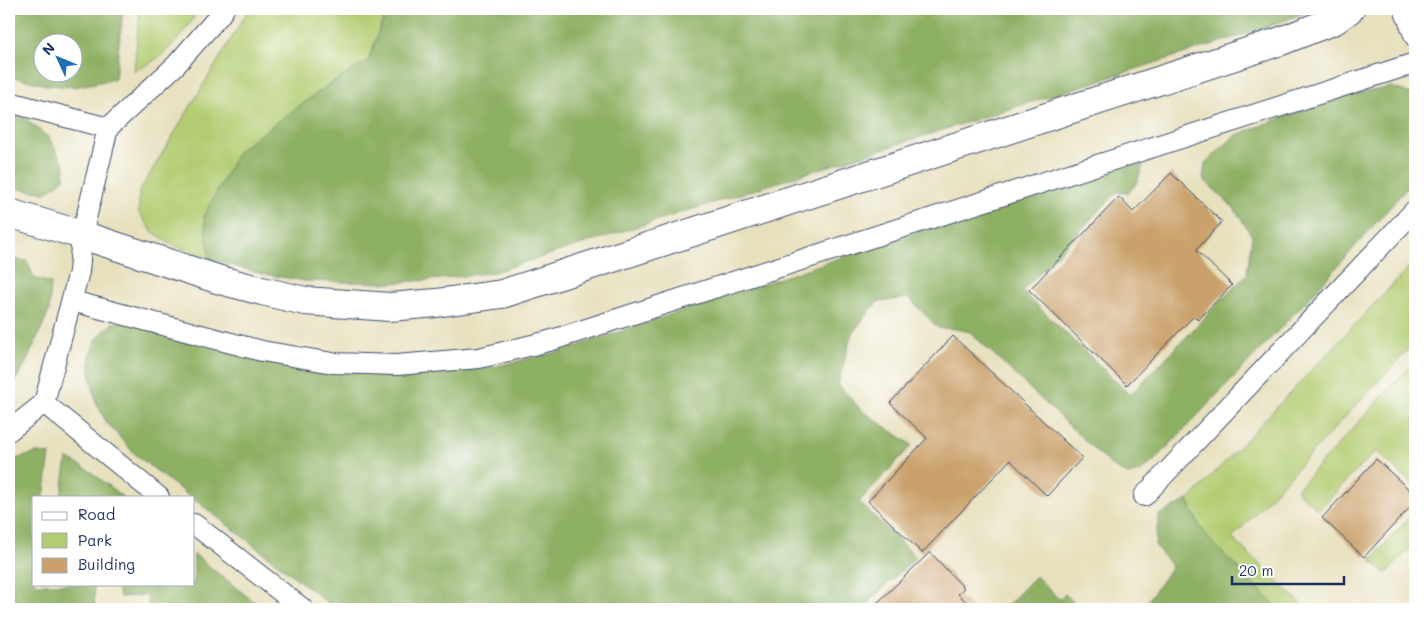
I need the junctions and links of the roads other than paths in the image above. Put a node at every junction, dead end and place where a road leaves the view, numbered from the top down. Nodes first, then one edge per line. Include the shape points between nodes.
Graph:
1 (224, 9) edge
2 (1350, 9) edge
3 (1404, 9) edge
4 (1415, 37) edge
5 (1415, 63) edge
6 (9, 102) edge
7 (108, 128) junction
8 (1415, 210) edge
9 (9, 213) edge
10 (82, 234) junction
11 (72, 301) junction
12 (44, 403) junction
13 (9, 431) edge
14 (158, 496) edge
15 (1144, 496) dead end
16 (195, 525) edge
17 (303, 609) edge

1 - 7 lane via 176,65
2 - 10 street via 1334,20 1281,41 502,294 390,307 305,301 220,280
3 - 4 lane
5 - 11 lane via 549,341 479,358 397,365 333,363 262,351
6 - 7 lane
7 - 10 lane
8 - 15 lane
9 - 10 street
10 - 11 lane via 79,272
11 - 12 lane
12 - 13 lane
12 - 14 lane
16 - 17 lane

